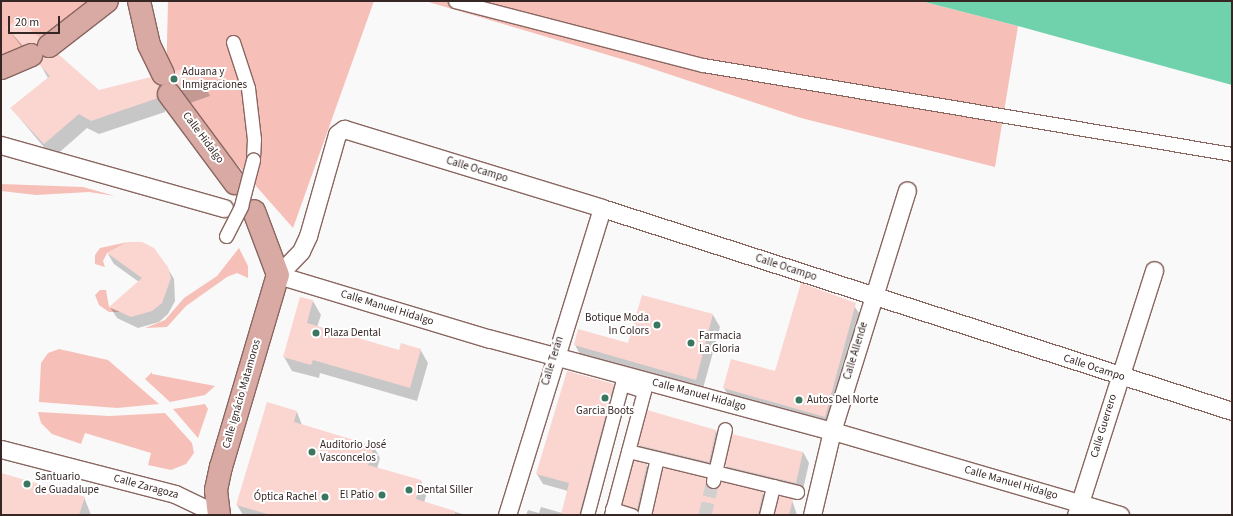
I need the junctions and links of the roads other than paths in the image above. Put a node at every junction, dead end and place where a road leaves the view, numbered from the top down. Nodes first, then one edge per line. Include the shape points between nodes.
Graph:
1 (107, 1) edge
2 (139, 1) edge
3 (455, 1) edge
4 (233, 42) dead end
5 (1, 68) edge
6 (339, 130) joint
7 (1, 146) edge
8 (1232, 154) edge
9 (235, 183) dead end
10 (907, 190) dead end
11 (224, 208) dead end
12 (602, 208) junction
13 (254, 215) dead end
14 (226, 236) dead end
15 (1154, 270) dead end
16 (278, 274) junction
17 (873, 296) junction
18 (554, 356) junction
19 (1120, 376) junction
20 (623, 380) junction
21 (1232, 411) edge
22 (726, 429) dead end
23 (832, 431) junction
24 (1, 449) edge
25 (628, 451) junction
26 (657, 458) junction
27 (714, 477) junction
28 (773, 486) junction
29 (797, 492) dead end
30 (1078, 509) edge
31 (611, 512) edge
32 (219, 515) edge
33 (507, 515) edge
34 (587, 515) edge
35 (632, 515) edge
36 (644, 515) edge
37 (766, 515) edge
38 (812, 515) edge
39 (1120, 515) edge

1 - 5 main road via 40,50
2 - 9 main road, Calle Hidalgo via 149,45 166,84
3 - 8 street via 703,65
4 - 14 street, bridge via 251,110 253,160 241,206
6 - 12 street, Calle Ocampo
6 - 16 street, Calle Ignácio Matamoros via 308,236 301,251
7 - 11 street
10 - 17 street, Calle Allende
12 - 17 street, Calle Ocampo
12 - 18 street, Calle Terán
13 - 16 main road
15 - 19 street, Calle Guerrero
16 - 18 street, Calle Manuel Hidalgo
16 - 32 main road, Calle Ignácio Matamoros via 221,467 217,485
17 - 19 street, Calle Ocampo
17 - 23 street, Calle Allende
18 - 20 street, Calle Manuel Hidalgo
18 - 33 street, Calle Terán
19 - 21 street, Calle Ocampo
19 - 30 street, Calle Guerrero
20 - 23 street, Calle Manuel Hidalgo
20 - 25 street via 644,390
20 - 34 street
22 - 27 street
23 - 30 street, Calle Manuel Hidalgo
23 - 38 street, Calle Allende
24 - 32 street, Calle Zaragoza via 175,494
25 - 26 street
25 - 31 street
26 - 27 street
26 - 36 street
27 - 28 street
28 - 29 street
28 - 37 street
30 - 39 street, Calle Manuel Hidalgo
31 - 35 street

